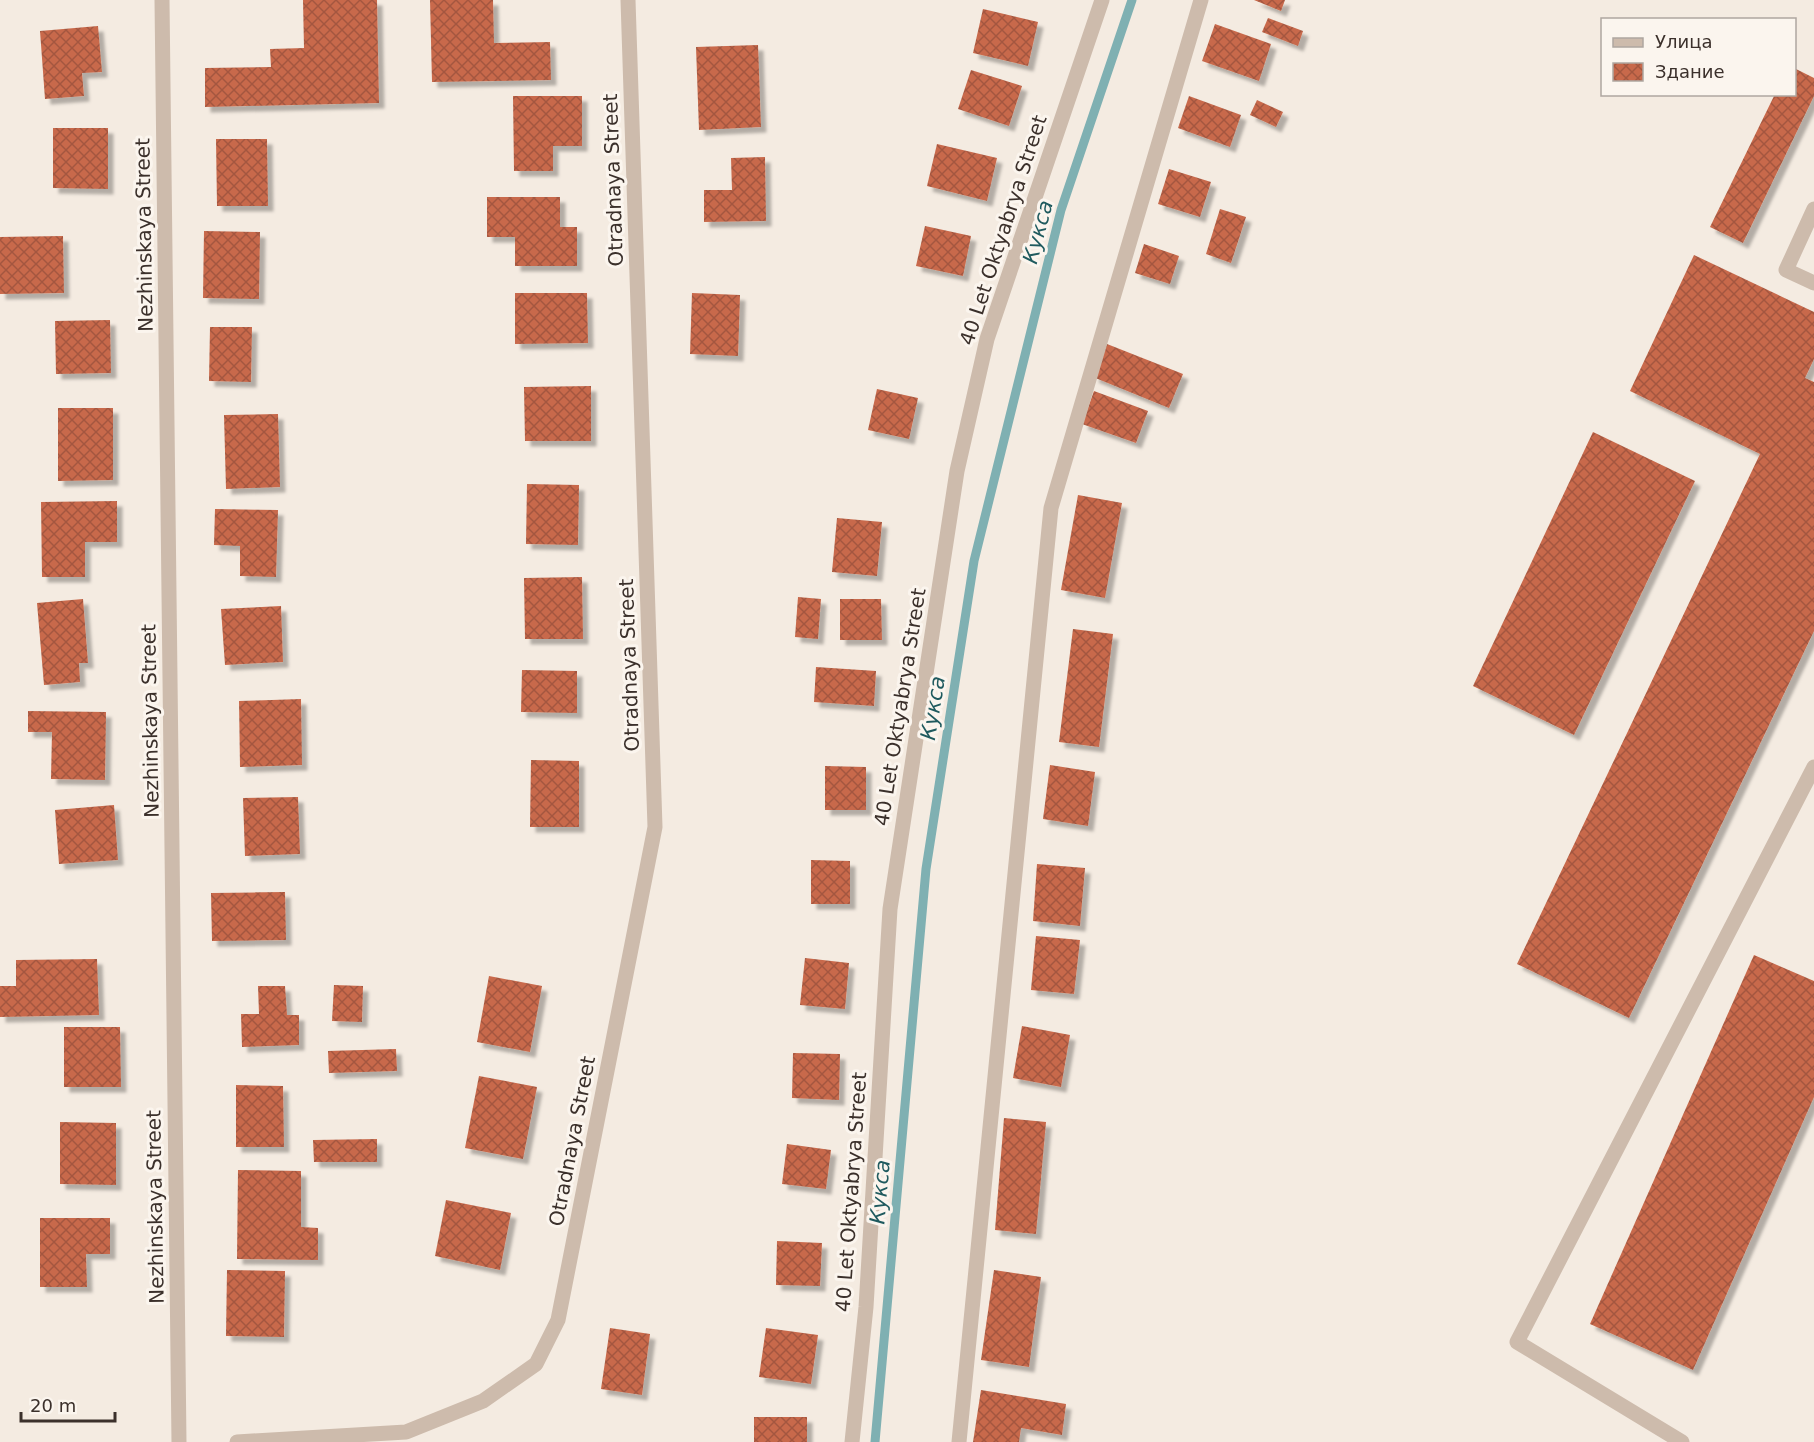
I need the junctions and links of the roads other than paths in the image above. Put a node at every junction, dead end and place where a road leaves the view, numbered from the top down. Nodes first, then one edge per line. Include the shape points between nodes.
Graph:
1 (162, 0) edge
2 (628, 0) edge
3 (1102, 0) edge
4 (1201, 0) edge
5 (1814, 209) edge
6 (1814, 283) edge
7 (1814, 768) edge
8 (406, 1437) edge
9 (179, 1442) edge
10 (237, 1442) edge
11 (852, 1442) edge
12 (959, 1442) edge
13 (1682, 1442) edge

1 - 9 street, Nezhinskaya Street
2 - 8 street, Otradnaya Street via 655,827 558,1320 536,1364 483,1401
3 - 11 street, 40 Let Oktyabrya Street via 987,339 957,471 890,909 866,1307
4 - 12 street via 1051,508
5 - 6 street via 1786,270
7 - 13 street via 1517,1342
8 - 10 street, Otradnaya Street

